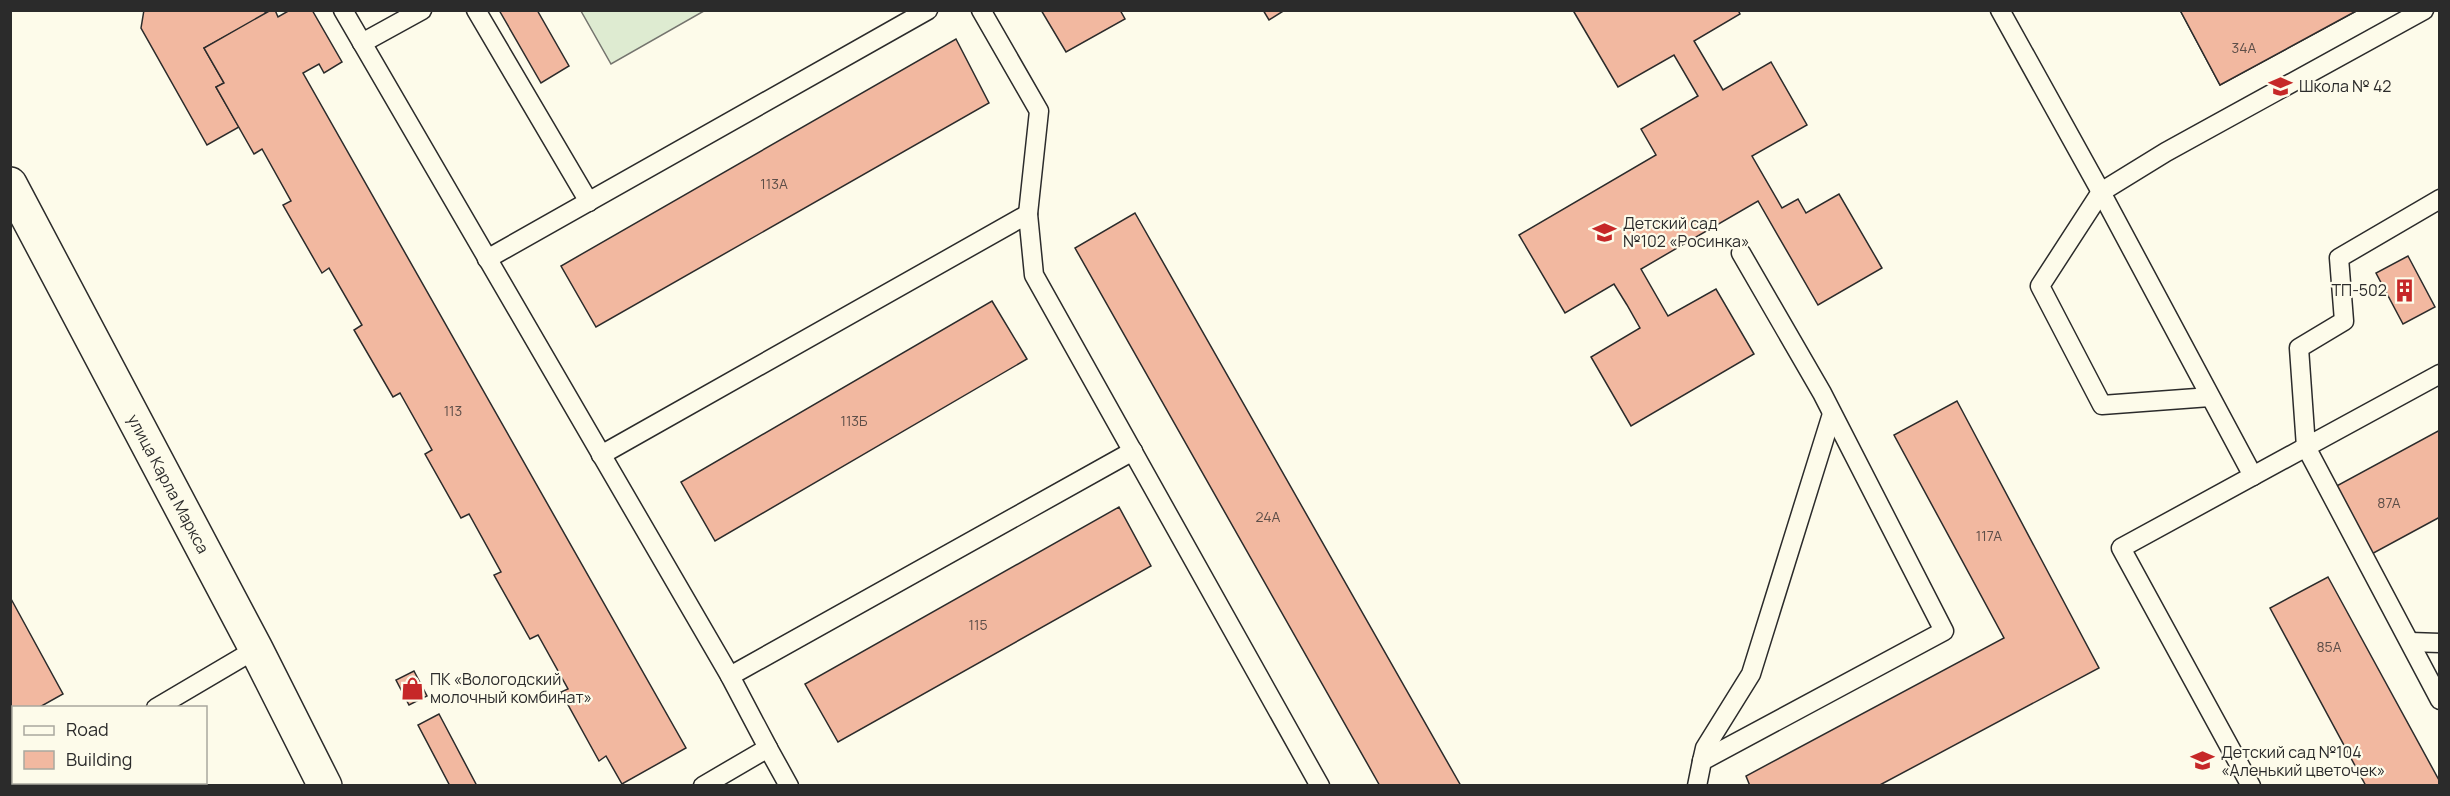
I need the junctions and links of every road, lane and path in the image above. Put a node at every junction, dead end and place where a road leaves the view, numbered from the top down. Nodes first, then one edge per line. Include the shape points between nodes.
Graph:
1 (343, 10) edge
2 (422, 10) edge
3 (476, 10) edge
4 (928, 10) edge
5 (981, 10) edge
6 (2000, 10) edge
7 (2424, 10) edge
8 (362, 43) junction
9 (10, 184) edge
10 (2101, 192) junction
11 (2439, 199) edge
12 (589, 202) junction
13 (1028, 214) junction
14 (1741, 253) dead end
15 (487, 259) junction
16 (2439, 374) edge
17 (2210, 397) junction
18 (1833, 414) junction
19 (2306, 447) junction
20 (1133, 451) junction
21 (601, 454) junction
22 (2253, 476) junction
23 (2410, 642) junction
24 (2439, 643) edge
25 (256, 649) junction
26 (730, 676) junction
27 (2439, 700) edge
28 (159, 706) edge
29 (768, 748) junction
30 (1702, 760) junction
31 (325, 786) edge
32 (702, 786) edge
33 (789, 786) edge
34 (1320, 786) edge
35 (1697, 786) edge
36 (2251, 786) edge

1 - 8 lane
2 - 8 lane
3 - 12 lane
4 - 12 lane
5 - 13 lane via 1039,111
6 - 10 lane
7 - 10 lane
8 - 15 lane
9 - 25 street, улица Карла Маркса
10 - 17 lane
10 - 17 lane via 2040,286 2102,405
11 - 19 lane via 2339,258 2344,321 2299,348
12 - 15 lane
13 - 20 lane via 1034,274
13 - 21 lane
14 - 18 lane
15 - 21 lane
16 - 19 lane
17 - 22 lane
18 - 30 lane via 1751,674 1705,748
18 - 30 lane via 1944,631
19 - 22 lane
19 - 23 lane
20 - 26 lane
20 - 34 lane
21 - 26 lane
22 - 36 lane via 2121,548
23 - 24 lane
23 - 27 lane
25 - 28 lane
25 - 31 street, улица Карла Маркса
26 - 29 lane
29 - 32 lane
29 - 33 lane
30 - 35 lane

